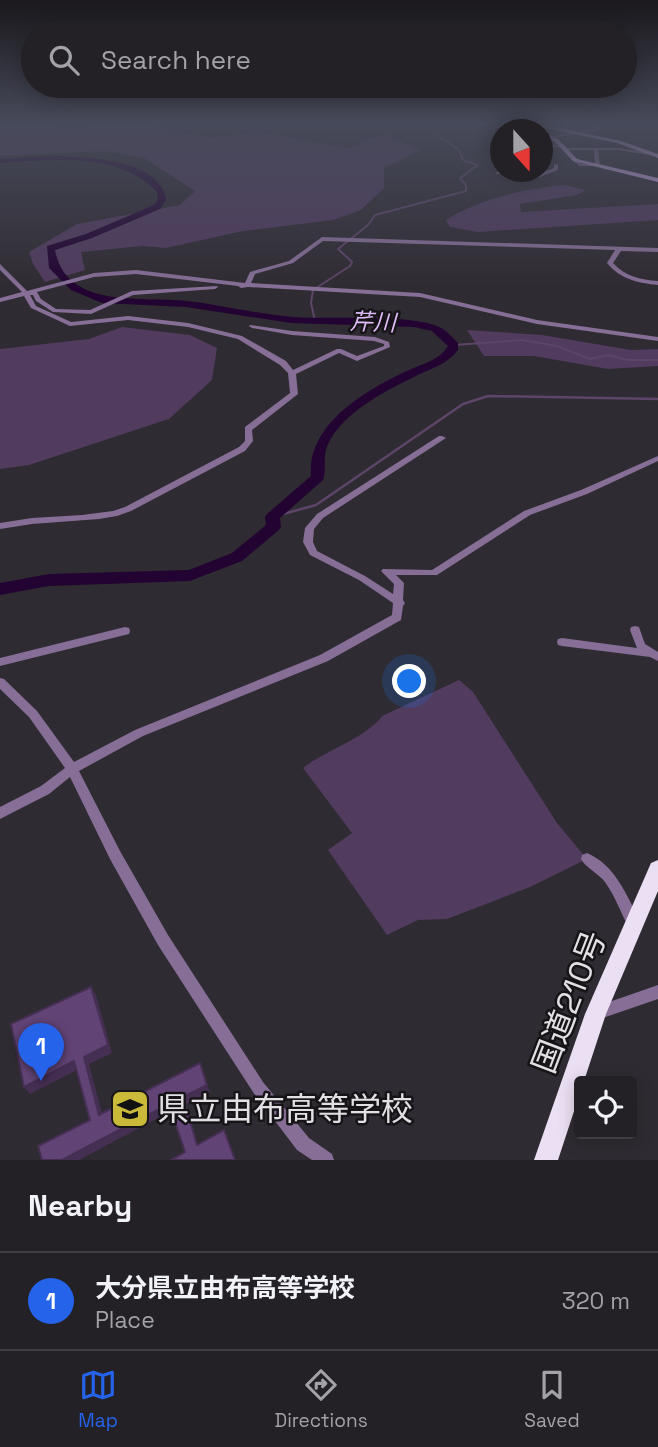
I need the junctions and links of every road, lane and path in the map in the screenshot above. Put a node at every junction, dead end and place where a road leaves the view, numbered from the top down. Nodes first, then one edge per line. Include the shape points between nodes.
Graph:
1 (618, 250) junction
2 (658, 250) edge
3 (0, 265) edge
4 (646, 282) junction
5 (658, 283) edge
6 (247, 285) junction
7 (30, 292) junction
8 (658, 294) edge
9 (0, 300) edge
10 (251, 326) dead end
11 (658, 339) edge
12 (292, 373) junction
13 (442, 438) dead end
14 (658, 458) edge
15 (0, 526) edge
16 (400, 603) junction
17 (635, 630) dead end
18 (125, 631) dead end
19 (562, 642) dead end
20 (653, 655) edge
21 (0, 662) edge
22 (0, 682) edge
23 (72, 768) junction
24 (0, 813) edge
25 (587, 859) dead end
26 (658, 869) edge
27 (634, 923) junction
28 (658, 992) edge
29 (596, 1014) junction
30 (326, 1160) edge
31 (546, 1160) edge

1 - 2 street
1 - 4 street via 610,263 615,271
1 - 6 street via 322,239 291,262 252,273
3 - 7 street
4 - 5 street
4 - 8 street
6 - 7 street via 136,272 101,274
6 - 7 street via 122,296 97,311 55,311
6 - 11 street via 420,295 503,315
7 - 9 street
7 - 12 street via 33,307 69,324 128,318 188,325 240,337 264,349
10 - 12 street via 387,343 387,347 357,359 339,350
12 - 15 street via 294,394 248,429 249,441 242,449 211,467 118,513
13 - 16 street via 320,516 310,528 308,541 313,553
14 - 16 street via 527,513 434,573 386,571 399,583
16 - 23 street via 397,617 334,653 139,733
17 - 20 street via 640,646
18 - 21 street
19 - 20 street
22 - 23 street via 33,714
23 - 24 street via 45,790
23 - 30 street via 163,940 258,1087 303,1144
25 - 27 street via 608,875
26 - 27 highway, 国道210号
27 - 29 highway, 国道210号
28 - 29 street
29 - 31 highway, 国道210号

